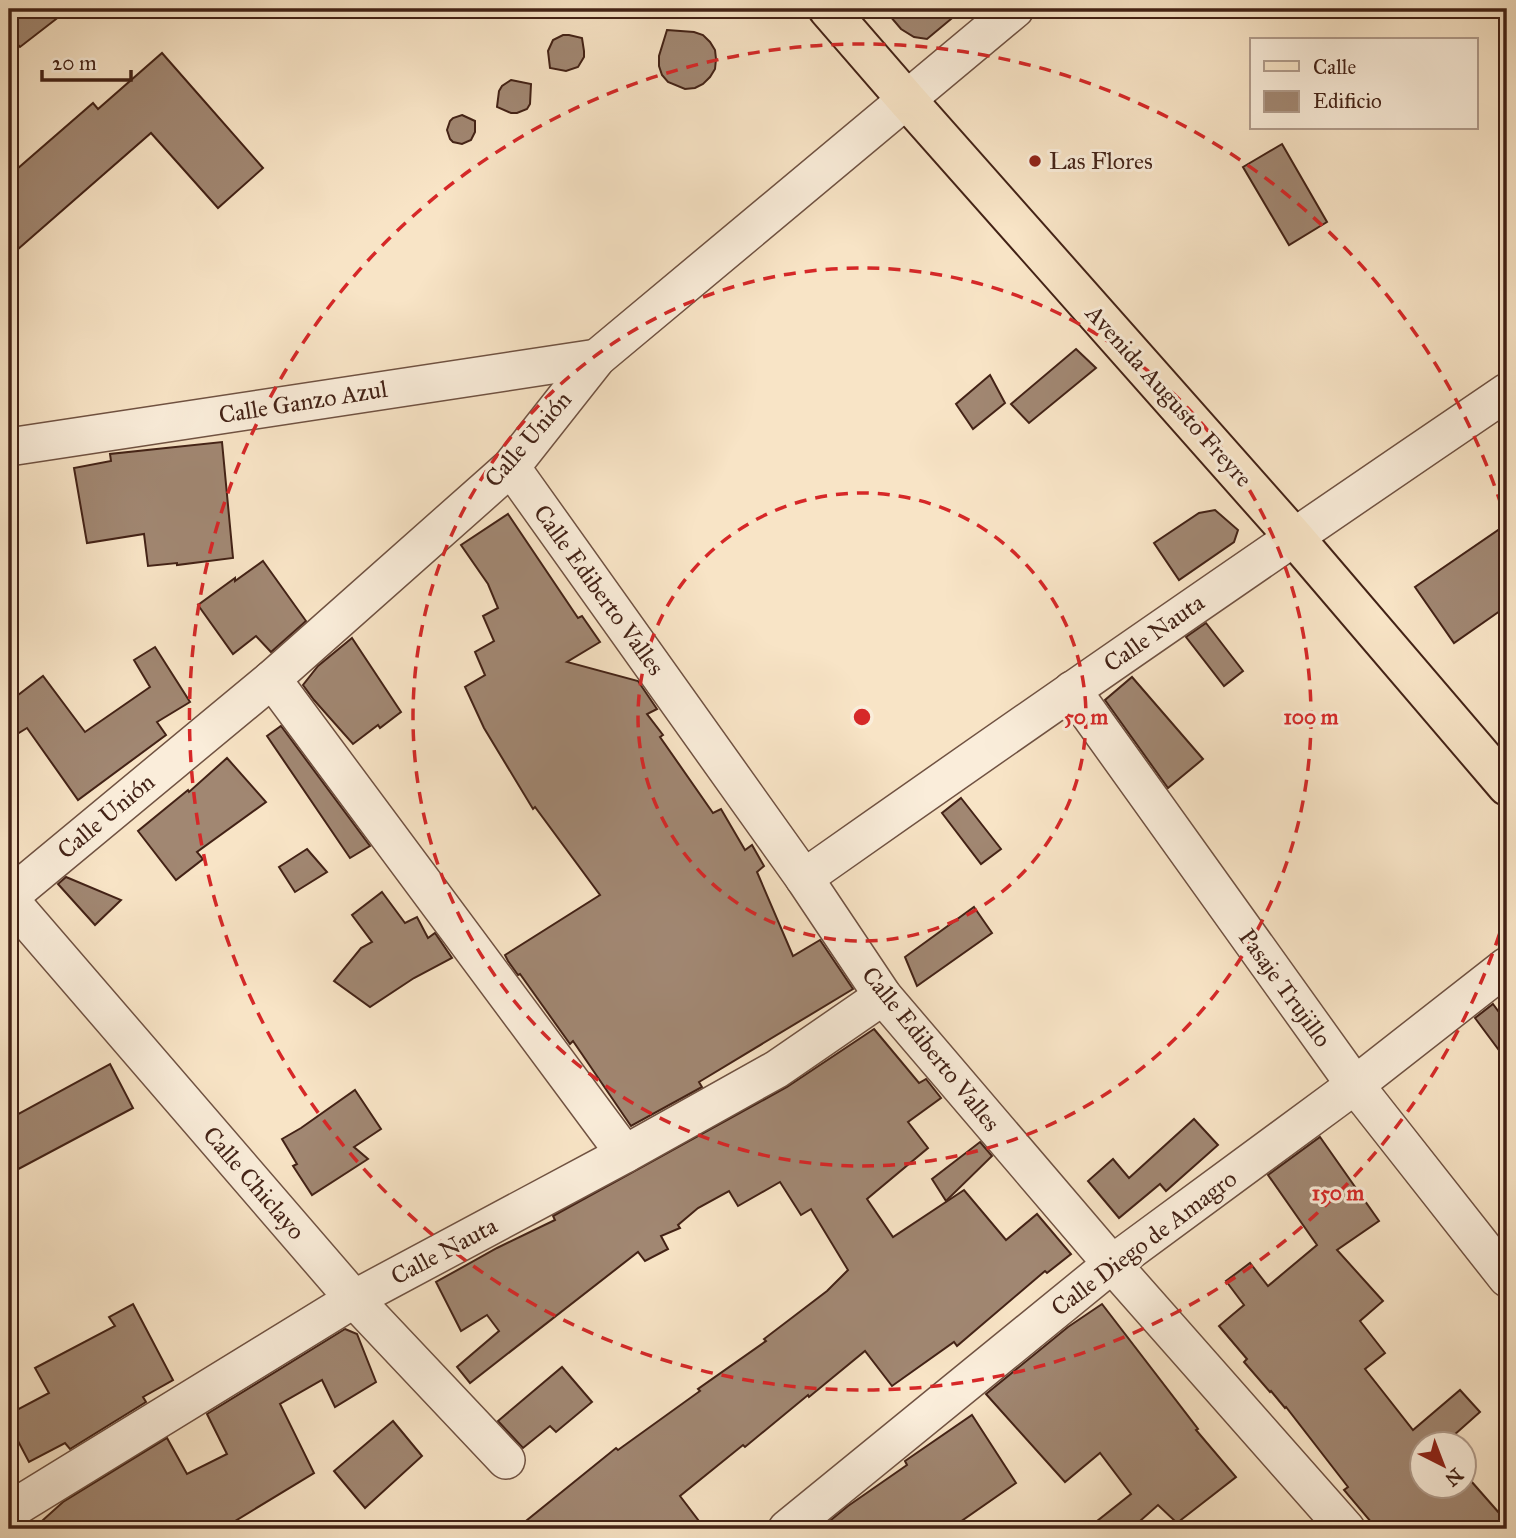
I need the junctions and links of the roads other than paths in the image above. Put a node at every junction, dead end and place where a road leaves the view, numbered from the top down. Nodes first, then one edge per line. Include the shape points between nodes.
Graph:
1 (828, 9) edge
2 (1015, 9) edge
3 (906, 99) junction
4 (597, 358) junction
5 (1507, 392) edge
6 (9, 447) edge
7 (511, 467) junction
8 (1294, 537) junction
9 (272, 679) junction
10 (1072, 690) junction
11 (1507, 786) edge
12 (804, 878) junction
13 (9, 898) edge
14 (1507, 966) edge
15 (883, 996) junction
16 (1355, 1085) junction
17 (625, 1154) junction
18 (1112, 1264) junction
19 (1507, 1279) edge
20 (354, 1299) junction
21 (506, 1460) dead end
22 (9, 1511) edge
23 (787, 1529) edge
24 (1346, 1529) edge

1 - 3 main road, Avenida Augusto Freyre
2 - 3 street, Calle Unión
3 - 4 street, Calle Unión
3 - 8 main road, Avenida Augusto Freyre
4 - 6 street, Calle Ganzo Azul
4 - 7 street, Calle Unión
5 - 8 street, Calle Nauta
7 - 9 street, Calle Unión
7 - 12 street, Calle Ediberto Valles
8 - 10 street, Calle Nauta
8 - 11 main road, Avenida Augusto Freyre
9 - 13 street, Calle Unión
9 - 17 street
10 - 12 street, Calle Nauta
10 - 16 street, Pasaje Trujillo
12 - 15 street, Calle Ediberto Valles
13 - 20 street, Calle Chiclayo
14 - 16 street, Calle Diego de Amagro
15 - 17 street, Calle Nauta via 777,1069
15 - 18 street, Calle Ediberto Valles
16 - 18 street, Calle Diego de Amagro
16 - 19 street, Pasaje Trujillo
17 - 20 street, Calle Nauta
18 - 23 street, Calle Diego de Amagro
18 - 24 street, Calle Ediberto Valles
20 - 21 street, Calle Chiclayo
20 - 22 street, Calle Nauta

